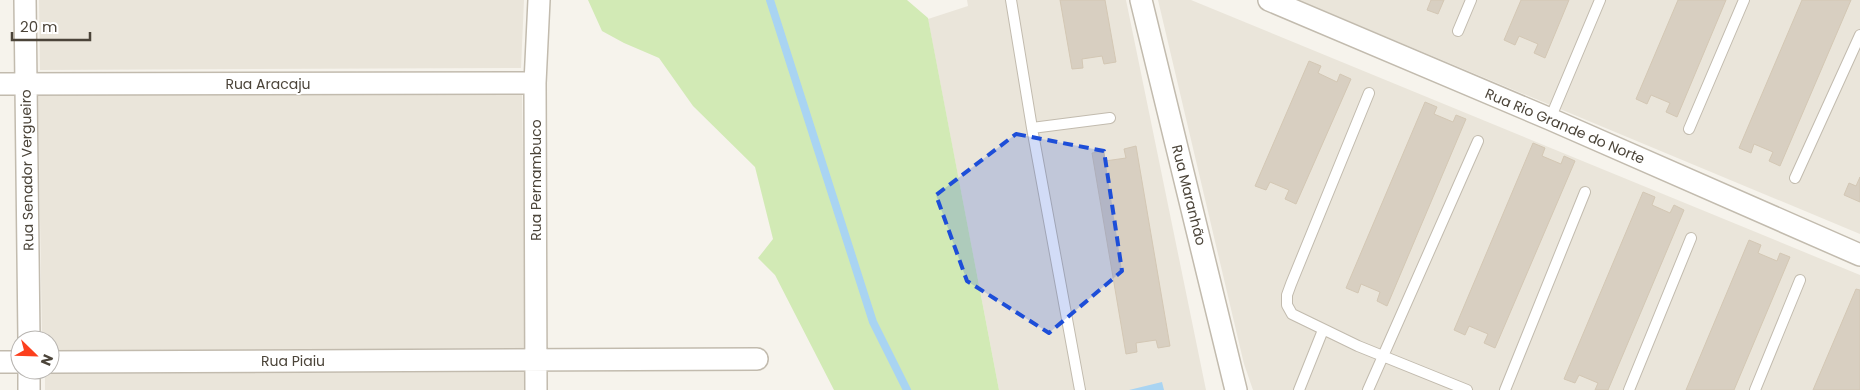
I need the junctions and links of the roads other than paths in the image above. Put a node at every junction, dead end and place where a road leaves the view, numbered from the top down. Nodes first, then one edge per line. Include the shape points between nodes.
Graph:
1 (25, 0) edge
2 (539, 0) edge
3 (1011, 0) edge
4 (1141, 0) edge
5 (1269, 0) edge
6 (1471, 0) edge
7 (1600, 0) edge
8 (1744, 0) edge
9 (1458, 32) dead end
10 (1860, 35) edge
11 (535, 83) junction
12 (0, 84) edge
13 (26, 85) junction
14 (1369, 92) dead end
15 (1110, 118) dead end
16 (1550, 120) junction
17 (1032, 128) junction
18 (1689, 129) dead end
19 (1478, 141) dead end
20 (1795, 178) dead end
21 (1585, 192) dead end
22 (1691, 238) dead end
23 (1860, 255) edge
24 (1800, 280) dead end
25 (29, 330) edge
26 (1323, 330) junction
27 (1382, 355) junction
28 (756, 359) dead end
29 (536, 360) junction
30 (60, 362) edge
31 (536, 390) edge
32 (1080, 390) edge
33 (1236, 390) edge
34 (1299, 390) edge
35 (1368, 390) edge
36 (1467, 390) edge
37 (1505, 390) edge
38 (1629, 390) edge
39 (1755, 390) edge

1 - 13 street, Rua Senador Vergueiro
2 - 11 street, Rua Pernambuco
3 - 17 lane
4 - 33 street, Rua Maranhão
5 - 16 street, Rua Rio Grande do Norte
6 - 9 lane
7 - 16 lane
8 - 18 lane
10 - 20 lane
11 - 13 street, Rua Aracaju
11 - 29 street, Rua Pernambuco
12 - 13 street, Rua Aracaju
13 - 25 street, Rua Senador Vergueiro
14 - 26 lane via 1287,295 1287,305 1292,314
15 - 17 lane
16 - 23 street, Rua Rio Grande do Norte
17 - 32 lane
19 - 27 lane
21 - 37 lane
22 - 38 lane
24 - 39 lane
26 - 27 lane
26 - 34 lane
27 - 35 lane
27 - 36 lane
28 - 29 street
29 - 30 street, Rua Piaiu
29 - 31 street, Rua Pernambuco

